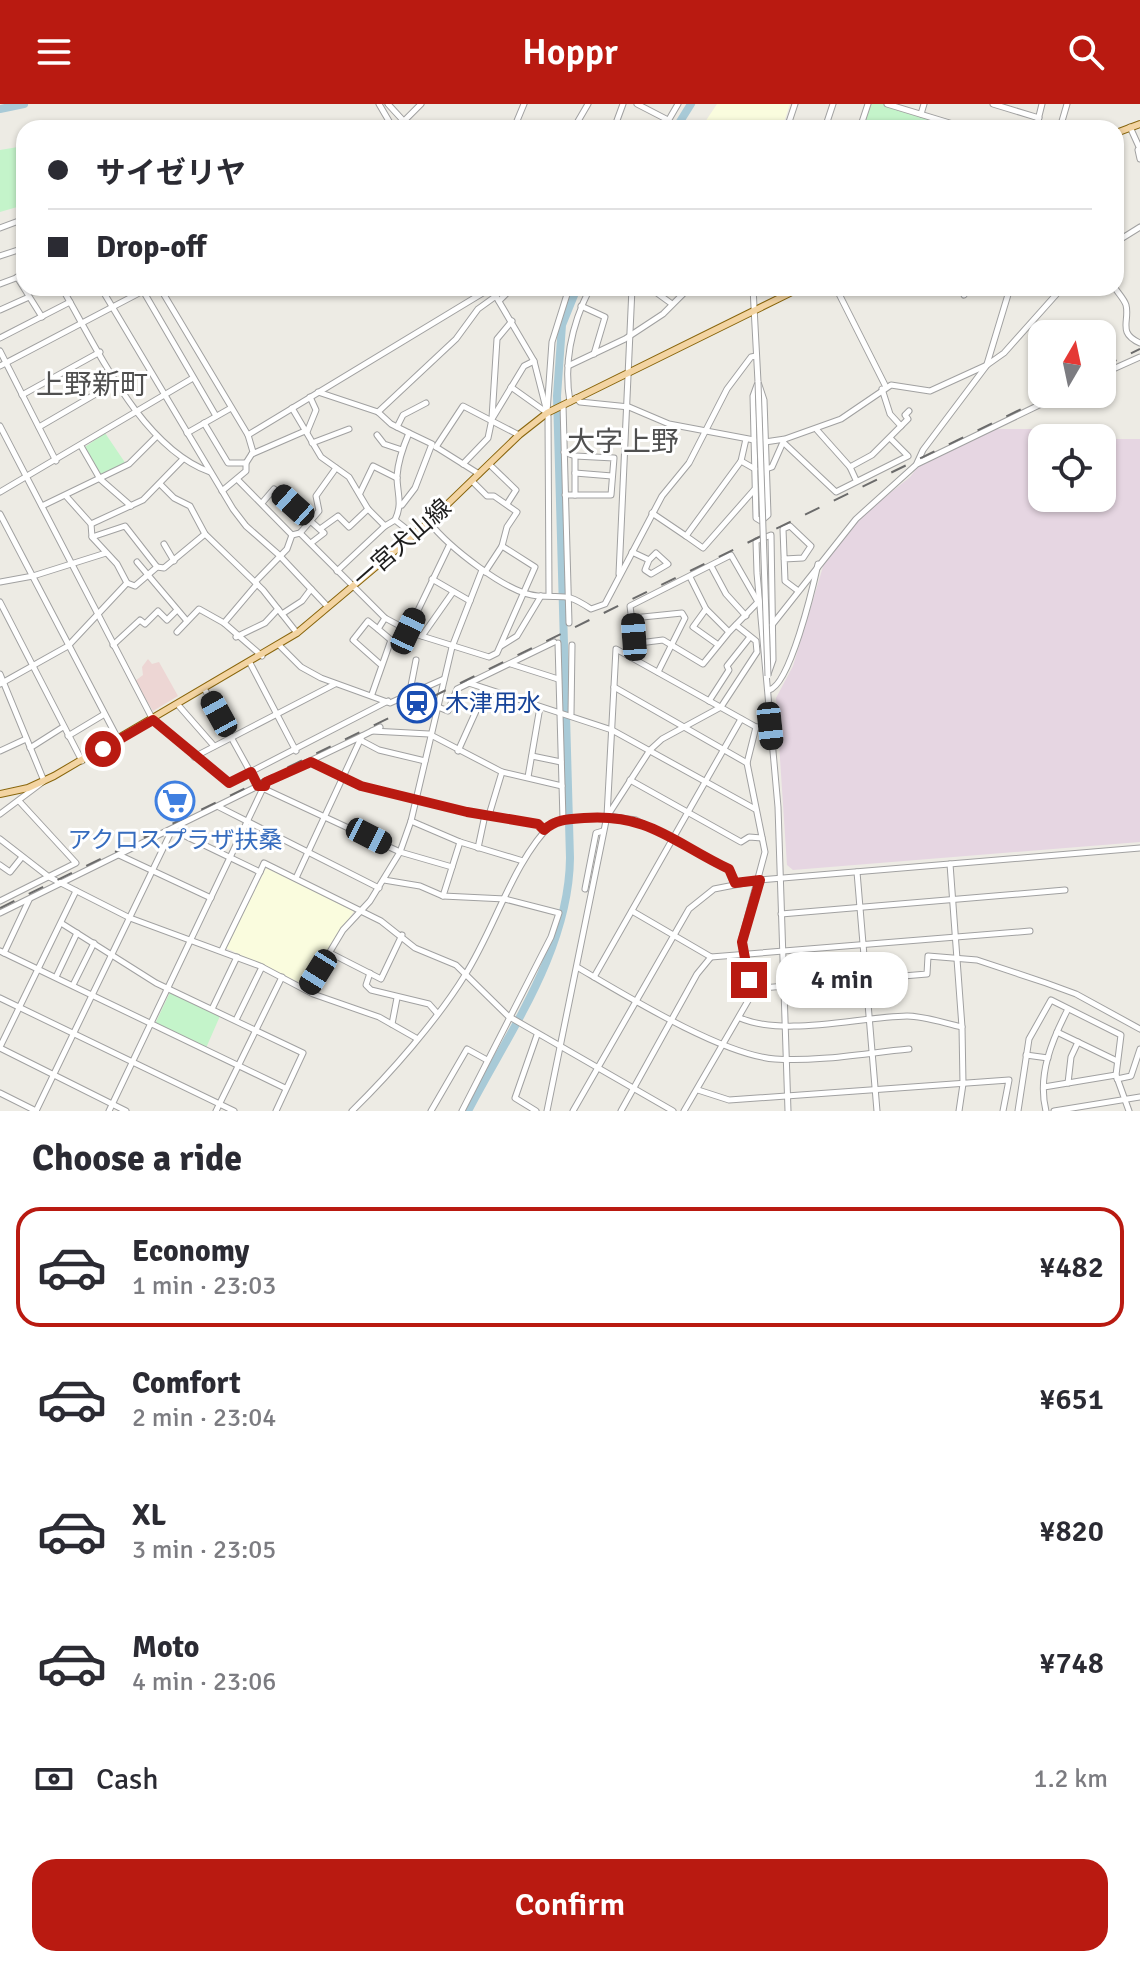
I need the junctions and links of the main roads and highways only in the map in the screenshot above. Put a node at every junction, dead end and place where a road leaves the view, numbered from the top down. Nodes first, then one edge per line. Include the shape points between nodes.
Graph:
1 (783, 296) edge
2 (0, 794) edge

1 - 2 main road, 一宮犬山線 via 547,413 429,522 280,646 82,761 44,781

